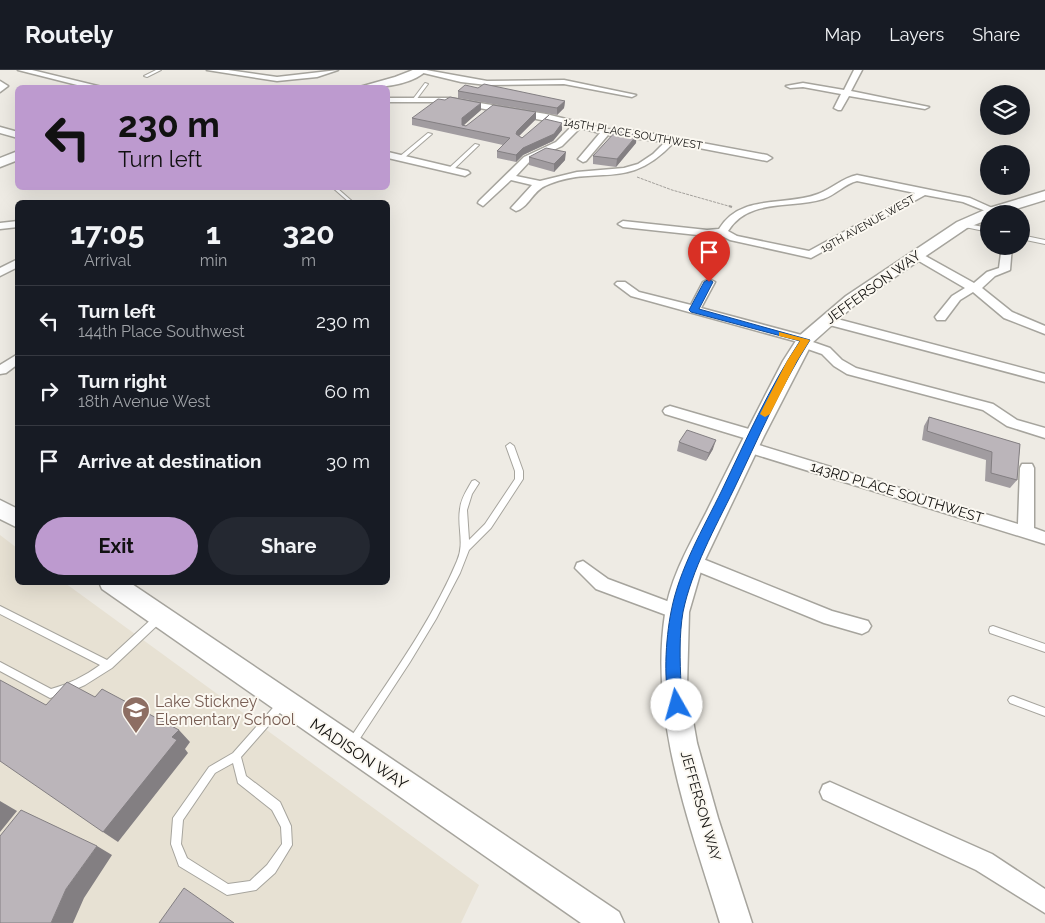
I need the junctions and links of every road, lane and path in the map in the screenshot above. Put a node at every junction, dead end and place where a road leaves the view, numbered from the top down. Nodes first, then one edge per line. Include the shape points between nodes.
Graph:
1 (22, 70) edge
2 (158, 70) edge
3 (211, 70) edge
4 (334, 70) edge
5 (419, 70) edge
6 (470, 70) edge
7 (858, 70) edge
8 (38, 71) edge
9 (146, 76) dead end
10 (0, 83) edge
11 (426, 84) dead end
12 (91, 85) edge
13 (375, 85) edge
14 (790, 86) dead end
15 (0, 90) edge
16 (455, 90) junction
17 (846, 93) junction
18 (632, 95) dead end
19 (414, 99) junction
20 (390, 100) edge
21 (435, 102) junction
22 (492, 107) junction
23 (838, 108) dead end
24 (925, 108) dead end
25 (422, 113) edge
26 (479, 118) edge
27 (578, 126) junction
28 (0, 130) edge
29 (606, 132) junction
30 (15, 134) edge
31 (430, 134) dead end
32 (671, 140) junction
33 (477, 145) dead end
34 (15, 156) edge
35 (390, 156) edge
36 (400, 158) junction
37 (767, 158) dead end
38 (583, 159) dead end
39 (0, 163) edge
40 (450, 170) junction
41 (627, 172) junction
42 (465, 173) dead end
43 (509, 177) junction
44 (540, 184) junction
45 (336, 190) edge
46 (925, 191) junction
47 (1045, 195) edge
48 (349, 200) edge
49 (483, 202) dead end
50 (1024, 205) edge
51 (516, 208) dead end
52 (742, 211) junction
53 (980, 212) edge
54 (980, 223) edge
55 (15, 224) edge
56 (622, 224) dead end
57 (0, 226) edge
58 (722, 232) junction
59 (1030, 239) edge
60 (1045, 242) edge
61 (916, 255) junction
62 (1006, 255) edge
63 (15, 264) edge
64 (0, 273) edge
65 (709, 282) dead end
66 (621, 284) dead end
67 (976, 289) junction
68 (694, 310) junction
69 (941, 317) dead end
70 (826, 320) junction
71 (1045, 330) edge
72 (804, 342) junction
73 (15, 360) edge
74 (1, 370) edge
75 (1045, 378) edge
76 (670, 411) dead end
77 (1045, 433) edge
78 (751, 441) junction
79 (510, 446) dead end
80 (1027, 468) dead end
81 (475, 483) dead end
82 (1026, 532) junction
83 (1045, 538) edge
84 (466, 549) junction
85 (693, 562) junction
86 (583, 568) dead end
87 (114, 585) edge
88 (0, 610) edge
89 (677, 612) junction
90 (160, 617) junction
91 (862, 626) dead end
92 (993, 630) dead end
93 (1045, 648) edge
94 (109, 665) junction
95 (0, 666) edge
96 (1013, 700) dead end
97 (284, 703) junction
98 (1045, 712) edge
99 (349, 747) junction
100 (236, 756) junction
101 (830, 792) dead end
102 (1045, 902) edge
103 (603, 921) edge
104 (736, 923) edge

1 - 8 street
2 - 9 lane
3 - 4 street via 277,79
5 - 13 street via 398,80
5 - 16 street
6 - 16 street
7 - 17 street
8 - 12 street
10 - 15 street via 4,86
11 - 19 lane
14 - 17 street via 803,85
16 - 18 street via 487,83 550,78
16 - 21 street, 145TH PLACE SOUTHWEST
16 - 22 street, 145TH PLACE SOUTHWEST
17 - 23 street
17 - 24 street
19 - 20 street, 145TH PLACE SOUTHWEST
19 - 21 street, 145TH PLACE SOUTHWEST
21 - 25 street
22 - 26 street
22 - 27 street, 145TH PLACE SOUTHWEST
27 - 29 street, 145TH PLACE SOUTHWEST
27 - 43 street via 558,144 527,159
28 - 30 street
29 - 32 street, 145TH PLACE SOUTHWEST
29 - 38 street
31 - 36 lane
32 - 37 street, 145TH PLACE SOUTHWEST
32 - 41 street via 660,155
33 - 40 lane
34 - 39 street
35 - 36 street
36 - 40 street
40 - 42 street
41 - 44 street via 575,173
41 - 52 path via 662,188
43 - 44 street
43 - 49 street
44 - 51 street
45 - 48 lane
46 - 52 street via 866,179 850,179 822,196
46 - 53 street via 966,200
46 - 58 street, 19TH AVENUE WEST via 811,256 734,238
47 - 50 street, JEFFERSON WAY
52 - 58 street via 727,220
54 - 61 street, JEFFERSON WAY via 962,225
55 - 57 street
56 - 58 street
59 - 60 lane
61 - 67 street
61 - 70 street, JEFFERSON WAY
62 - 67 street via 1004,270 990,274 986,282
63 - 64 street
65 - 68 street
66 - 68 street via 635,294
67 - 69 street via 957,297
67 - 71 street via 1008,314
68 - 72 street
70 - 72 street, JEFFERSON WAY
70 - 75 street
72 - 77 street via 826,351 852,371 988,407 1012,423
72 - 78 street, JEFFERSON WAY
73 - 74 street
76 - 78 street, 143RD PLACE SOUTHWEST
78 - 82 street, 143RD PLACE SOUTHWEST
78 - 85 street, JEFFERSON WAY
79 - 84 lane via 519,479 488,526
80 - 82 street
81 - 84 lane via 464,500 462,512
82 - 83 street, 143RD PLACE SOUTHWEST
84 - 99 lane via 435,613
85 - 89 street, JEFFERSON WAY
85 - 91 street via 830,618
86 - 89 street via 602,584
87 - 90 street, MADISON WAY
88 - 94 lane
89 - 104 street, JEFFERSON WAY via 674,686 684,743 703,818
90 - 94 lane
90 - 97 street, MADISON WAY
92 - 93 lane
94 - 95 lane via 88,680 50,694
96 - 98 lane
97 - 99 street, MADISON WAY
97 - 100 lane
99 - 103 street, MADISON WAY
100 - 100 lane via 212,770 178,818 176,844 183,862 227,890 252,886 271,869 287,845 286,826 276,806 242,779
101 - 102 street via 984,862

